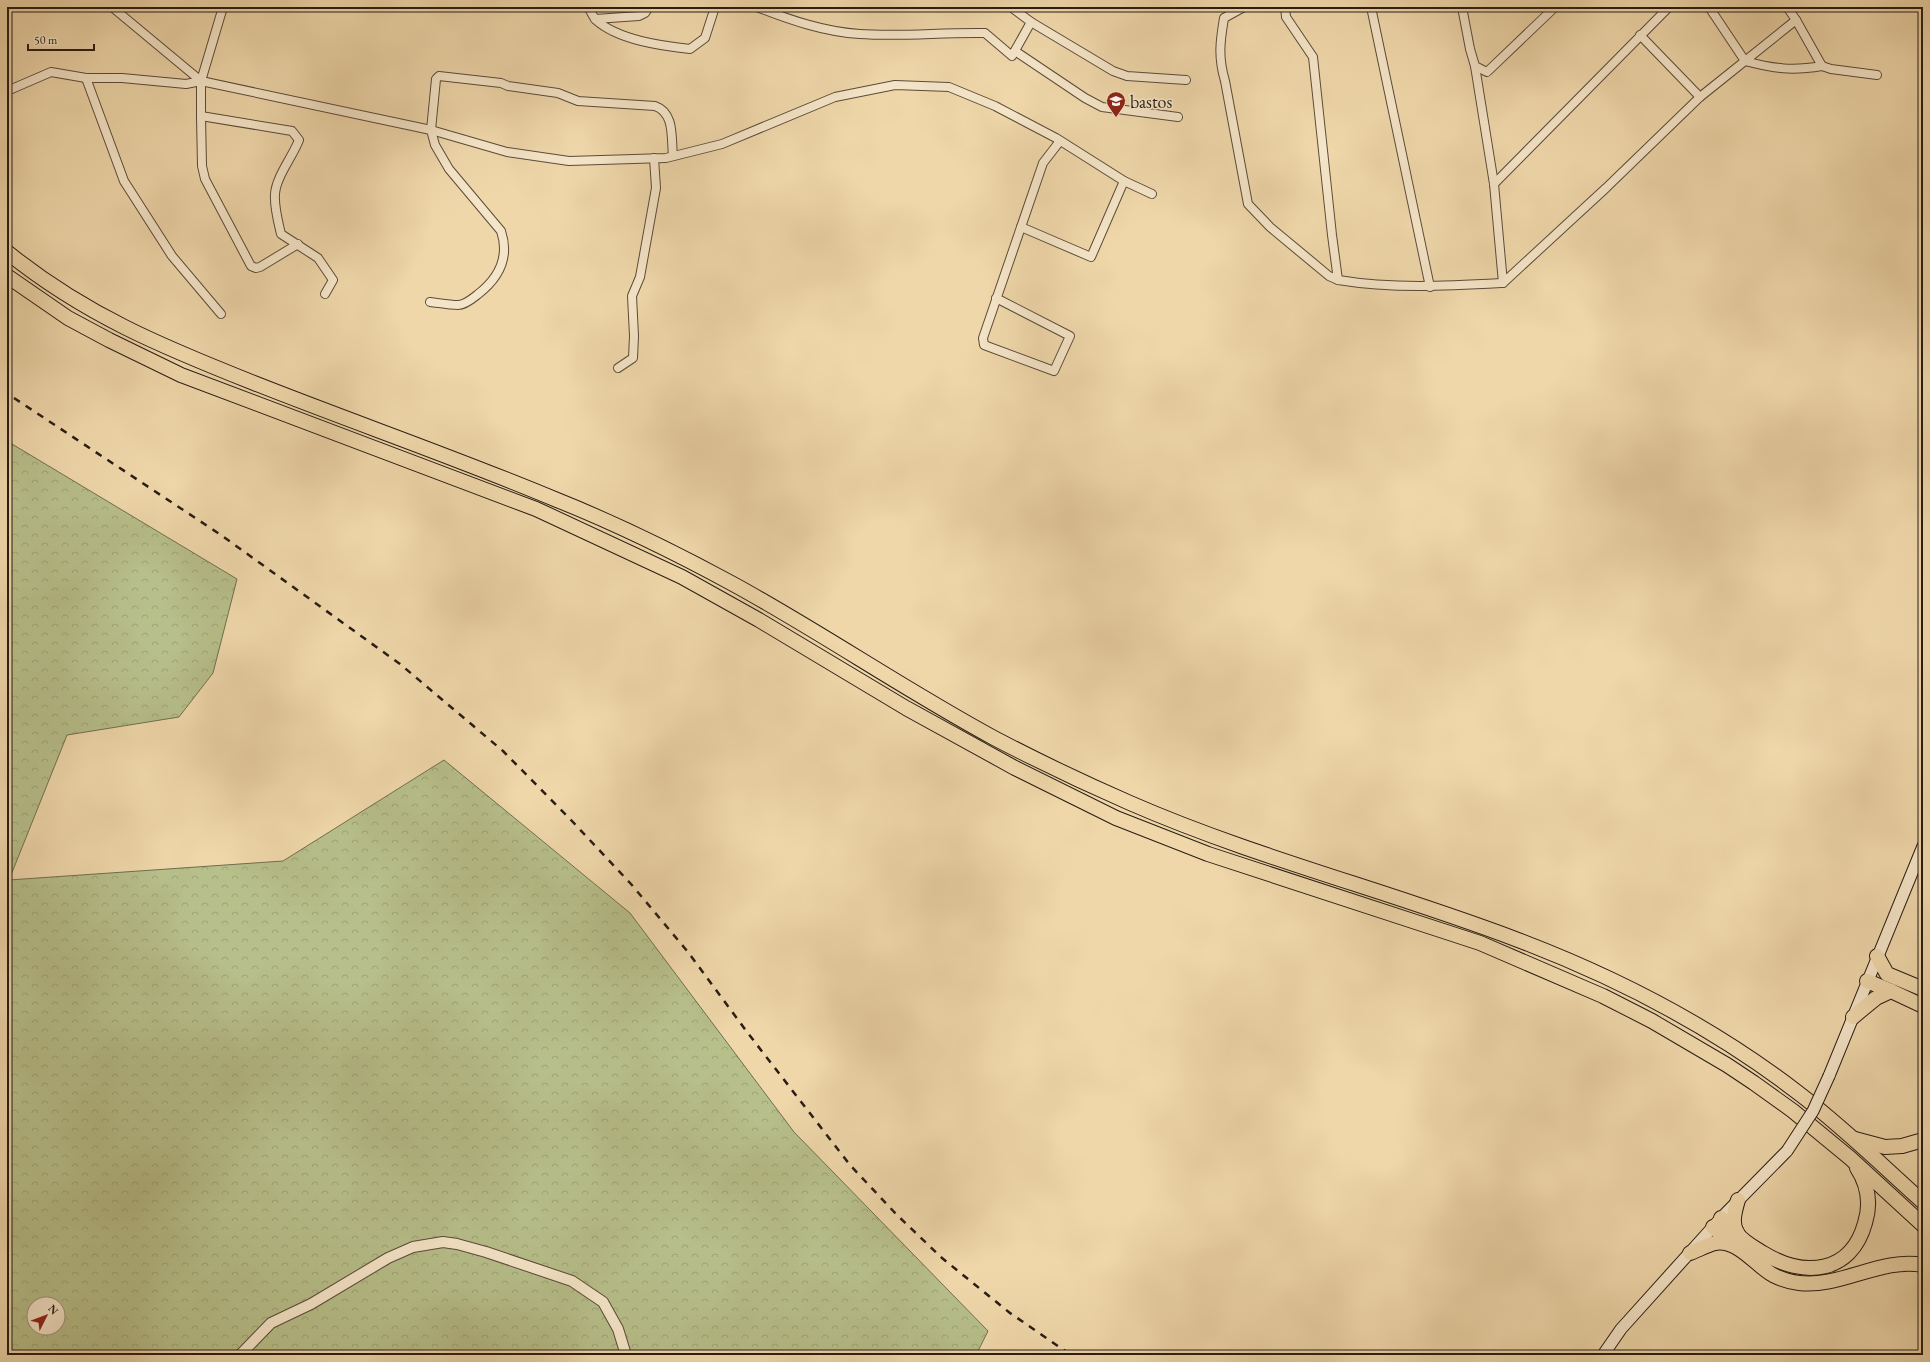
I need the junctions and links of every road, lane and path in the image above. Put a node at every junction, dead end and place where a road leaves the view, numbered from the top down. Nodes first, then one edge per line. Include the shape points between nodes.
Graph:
1 (112, 7) edge
2 (223, 7) edge
3 (588, 7) edge
4 (649, 7) edge
5 (714, 7) edge
6 (757, 7) edge
7 (1011, 7) edge
8 (1244, 7) edge
9 (1285, 7) edge
10 (1371, 7) edge
11 (1462, 7) edge
12 (1555, 7) edge
13 (1669, 7) edge
14 (1709, 7) edge
15 (1787, 7) edge
16 (595, 19) junction
17 (1796, 20) junction
18 (1031, 22) junction
19 (1640, 35) junction
20 (1015, 51) junction
21 (1745, 61) junction
22 (1475, 66) junction
23 (1822, 66) junction
24 (1877, 75) dead end
25 (86, 78) junction
26 (1186, 80) dead end
27 (201, 81) junction
28 (7, 91) edge
29 (1700, 97) junction
30 (201, 116) junction
31 (1178, 116) dead end
32 (431, 130) junction
33 (1060, 141) junction
34 (673, 156) junction
35 (654, 158) junction
36 (1124, 181) junction
37 (1494, 184) junction
38 (1152, 194) dead end
39 (1021, 228) junction
40 (298, 244) junction
41 (7, 252) edge
42 (7, 276) edge
43 (1338, 280) junction
44 (1503, 283) junction
45 (1430, 287) junction
46 (325, 294) dead end
47 (996, 298) junction
48 (430, 302) dead end
49 (221, 314) dead end
50 (618, 368) dead end
51 (1923, 846) edge
52 (1872, 969) junction
53 (1923, 989) edge
54 (1891, 991) junction
55 (1923, 1006) edge
56 (1853, 1017) junction
57 (1854, 1139) junction
58 (1923, 1140) edge
59 (1850, 1158) junction
60 (1738, 1200) junction
61 (1923, 1202) edge
62 (1717, 1222) junction
63 (1923, 1225) edge
64 (1736, 1239) junction
65 (1690, 1253) junction
66 (1923, 1265) edge
67 (240, 1355) edge
68 (626, 1355) edge
69 (1603, 1355) edge

1 - 27 street
2 - 27 street
3 - 16 street
4 - 16 street via 640,16
5 - 16 street via 706,38 690,49 665,46 618,33
6 - 20 street via 790,20 859,34 985,33 1012,56
7 - 18 street
8 - 43 street via 1224,18 1219,46 1220,65 1226,81 1248,204 1270,227 1329,276
9 - 43 street via 1286,17 1313,57
10 - 45 street
11 - 22 street
12 - 22 street via 1487,72
13 - 19 street
14 - 21 street
15 - 17 street
17 - 21 street
17 - 23 street
18 - 20 street
18 - 26 street via 1113,71 1127,76
19 - 29 street
19 - 37 street
20 - 31 street via 1102,107
21 - 23 street via 1784,70
21 - 29 street
22 - 37 street
23 - 24 street
25 - 27 street via 122,78 186,84
25 - 28 street via 51,72
25 - 49 street via 124,181 172,256
27 - 30 street
27 - 32 street
29 - 44 street
30 - 40 street via 202,166 205,179 251,266 260,267
30 - 40 street via 292,131 299,140 275,193 281,234
32 - 34 street via 436,79 439,76 451,77 558,93 578,101 655,106 663,109 669,118
32 - 35 street via 507,152 569,160
32 - 48 street via 435,145 449,169 501,231 504,241 503,260 491,285 471,300 459,305
33 - 34 street via 995,106 949,87 895,85 835,96 722,144
33 - 36 street
33 - 39 street via 1043,163
34 - 35 street
35 - 50 street via 656,188 640,277 632,296 633,358
36 - 38 street
36 - 39 street via 1091,257
37 - 44 street
39 - 47 street
40 - 46 street via 318,258 333,280
41 - 57 highway via 56,290 138,335 305,403 443,454 562,502 666,550 740,588 992,737 1131,804 1215,836 1518,939 1608,979 1665,1007 1714,1036 1797,1092
42 - 59 highway via 68,318 181,375 536,509 682,577 906,708 1015,768 1116,818 1212,855 1480,943 1581,985 1652,1021 1727,1065 1793,1111
43 - 45 street
44 - 45 street
47 - 47 street via 983,338 984,345 1054,371 1070,336
51 - 52 main road
52 - 53 highway
52 - 54 highway
52 - 56 main road
54 - 55 highway
54 - 56 highway via 1876,998
56 - 60 main road, bridge via 1813,1111 1787,1151
57 - 58 highway via 1886,1147
57 - 61 highway
59 - 63 highway
59 - 64 highway via 1867,1190 1868,1216 1859,1241 1844,1258 1822,1267 1790,1266
60 - 62 main road
60 - 64 highway via 1734,1217
62 - 64 highway
62 - 65 main road
64 - 65 highway
64 - 66 highway via 1773,1275 1798,1283 1824,1282 1901,1264
65 - 69 main road via 1621,1329
67 - 68 street via 271,1323 311,1304 388,1258 413,1247 443,1242 486,1252 572,1281 603,1302 618,1329

